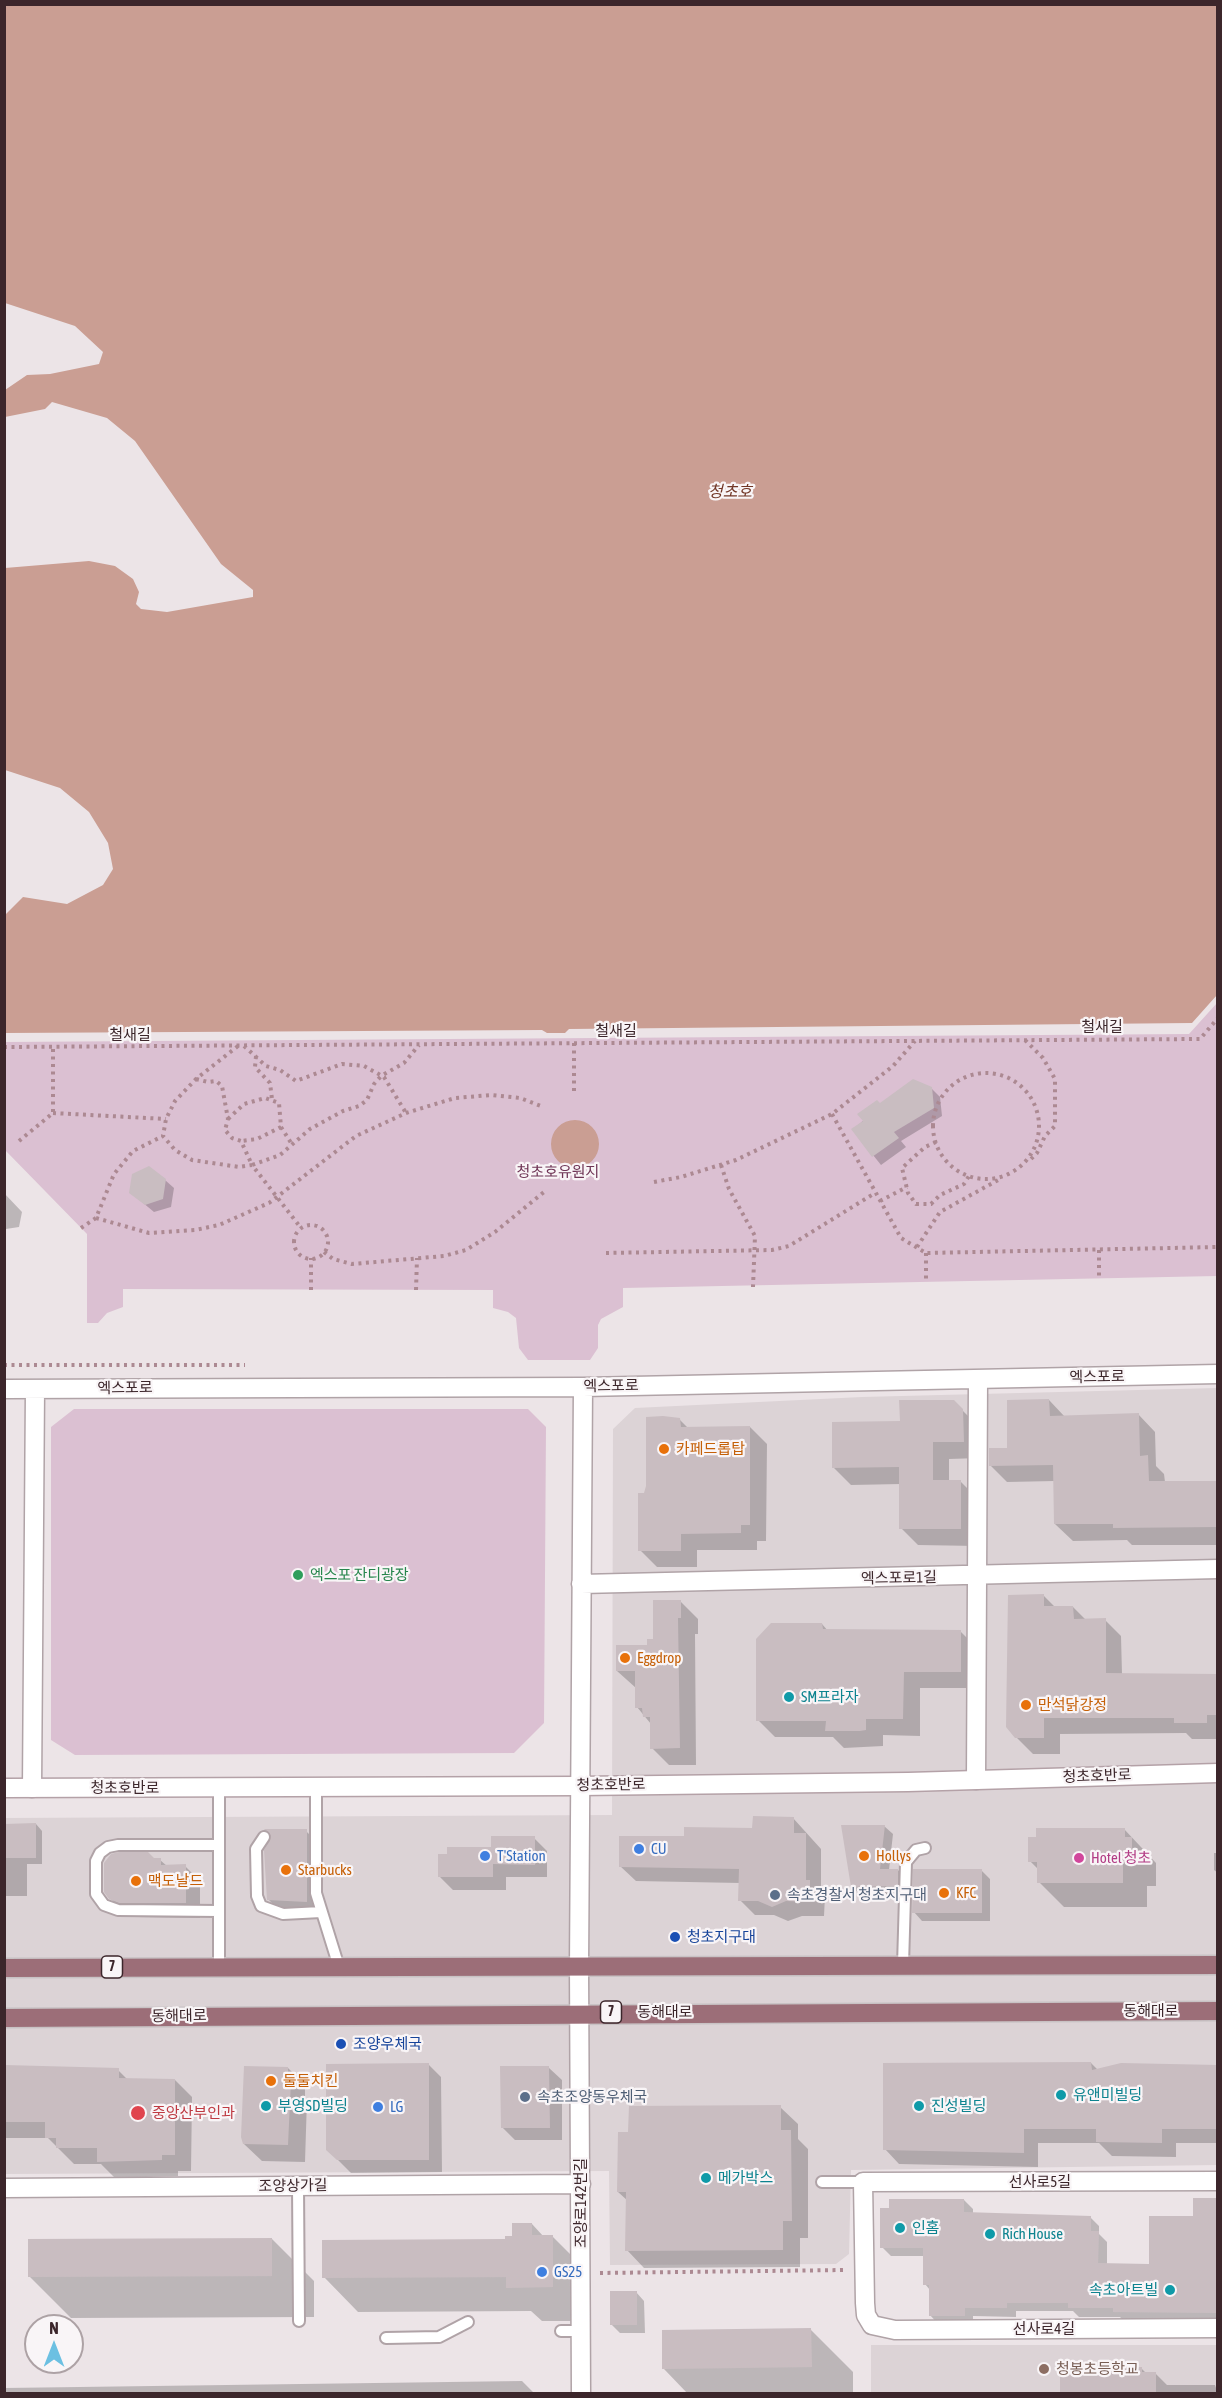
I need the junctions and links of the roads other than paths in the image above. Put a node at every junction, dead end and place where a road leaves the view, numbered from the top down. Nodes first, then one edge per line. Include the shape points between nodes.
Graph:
1 (1218, 1374) edge
2 (978, 1380) junction
3 (583, 1387) junction
4 (4, 1389) edge
5 (35, 1389) junction
6 (1218, 1569) edge
7 (977, 1576) junction
8 (581, 1584) junction
9 (1218, 1773) edge
10 (976, 1780) junction
11 (579, 1786) junction
12 (316, 1787) junction
13 (4, 1788) edge
14 (32, 1788) junction
15 (219, 1788) junction
16 (264, 1837) dead end
17 (307, 1838) dead end
18 (218, 1845) junction
19 (925, 1848) dead end
20 (316, 1853) junction
21 (219, 1911) junction
22 (321, 1912) junction
23 (903, 1965) junction
24 (1218, 1965) edge
25 (579, 1966) junction
26 (219, 1967) junction
27 (339, 1967) junction
28 (4, 1968) edge
29 (1218, 2011) edge
30 (579, 2012) junction
31 (4, 2018) edge
32 (1218, 2181) edge
33 (822, 2182) dead end
34 (863, 2182) junction
35 (581, 2184) junction
36 (298, 2186) junction
37 (4, 2188) edge
38 (299, 2321) dead end
39 (468, 2322) dead end
40 (1218, 2328) edge
41 (561, 2331) dead end
42 (581, 2331) junction
43 (386, 2338) dead end
44 (580, 2394) edge

1 - 2 street, 엑스포로
2 - 3 street, 엑스포로
2 - 7 street
3 - 5 street, 엑스포로
3 - 8 street, 조양로142번길
4 - 5 street, 엑스포로
5 - 14 street
6 - 7 street, 엑스포로1길
7 - 8 street, 엑스포로1길
7 - 10 street
8 - 11 street, 조양로142번길
9 - 10 street, 청초호반로
10 - 11 street, 청초호반로
11 - 12 street, 청초호반로
11 - 25 street, 조양로142번길
12 - 15 street, 청초호반로
12 - 20 lane
13 - 14 street, 청초호반로
14 - 15 street, 청초호반로
15 - 18 lane
16 - 22 lane via 256,1849 257,1896 261,1906 283,1914
17 - 20 lane
18 - 21 lane
18 - 21 lane via 108,1847 96,1861 96,1894 104,1905 118,1910
19 - 23 lane via 916,1850 906,1862
20 - 22 lane via 316,1893
21 - 26 lane
22 - 27 lane
23 - 24 main road, 7
23 - 25 main road, 7
25 - 27 main road, 7
25 - 30 street, 조양로142번길
26 - 27 main road, 7
26 - 28 main road, 7
29 - 30 main road, 동해대로 / 7
30 - 31 main road, 동해대로 / 7
30 - 35 street, 조양로142번길
32 - 34 street, 선사로5길
33 - 34 lane
34 - 40 street, 선사로4길 via 866,2315 872,2325 895,2330
35 - 36 street, 조양상가길
35 - 42 street, 조양로142번길
36 - 37 street, 조양상가길
36 - 38 lane
39 - 43 lane via 439,2337
41 - 42 lane
42 - 44 street, 조양로142번길

